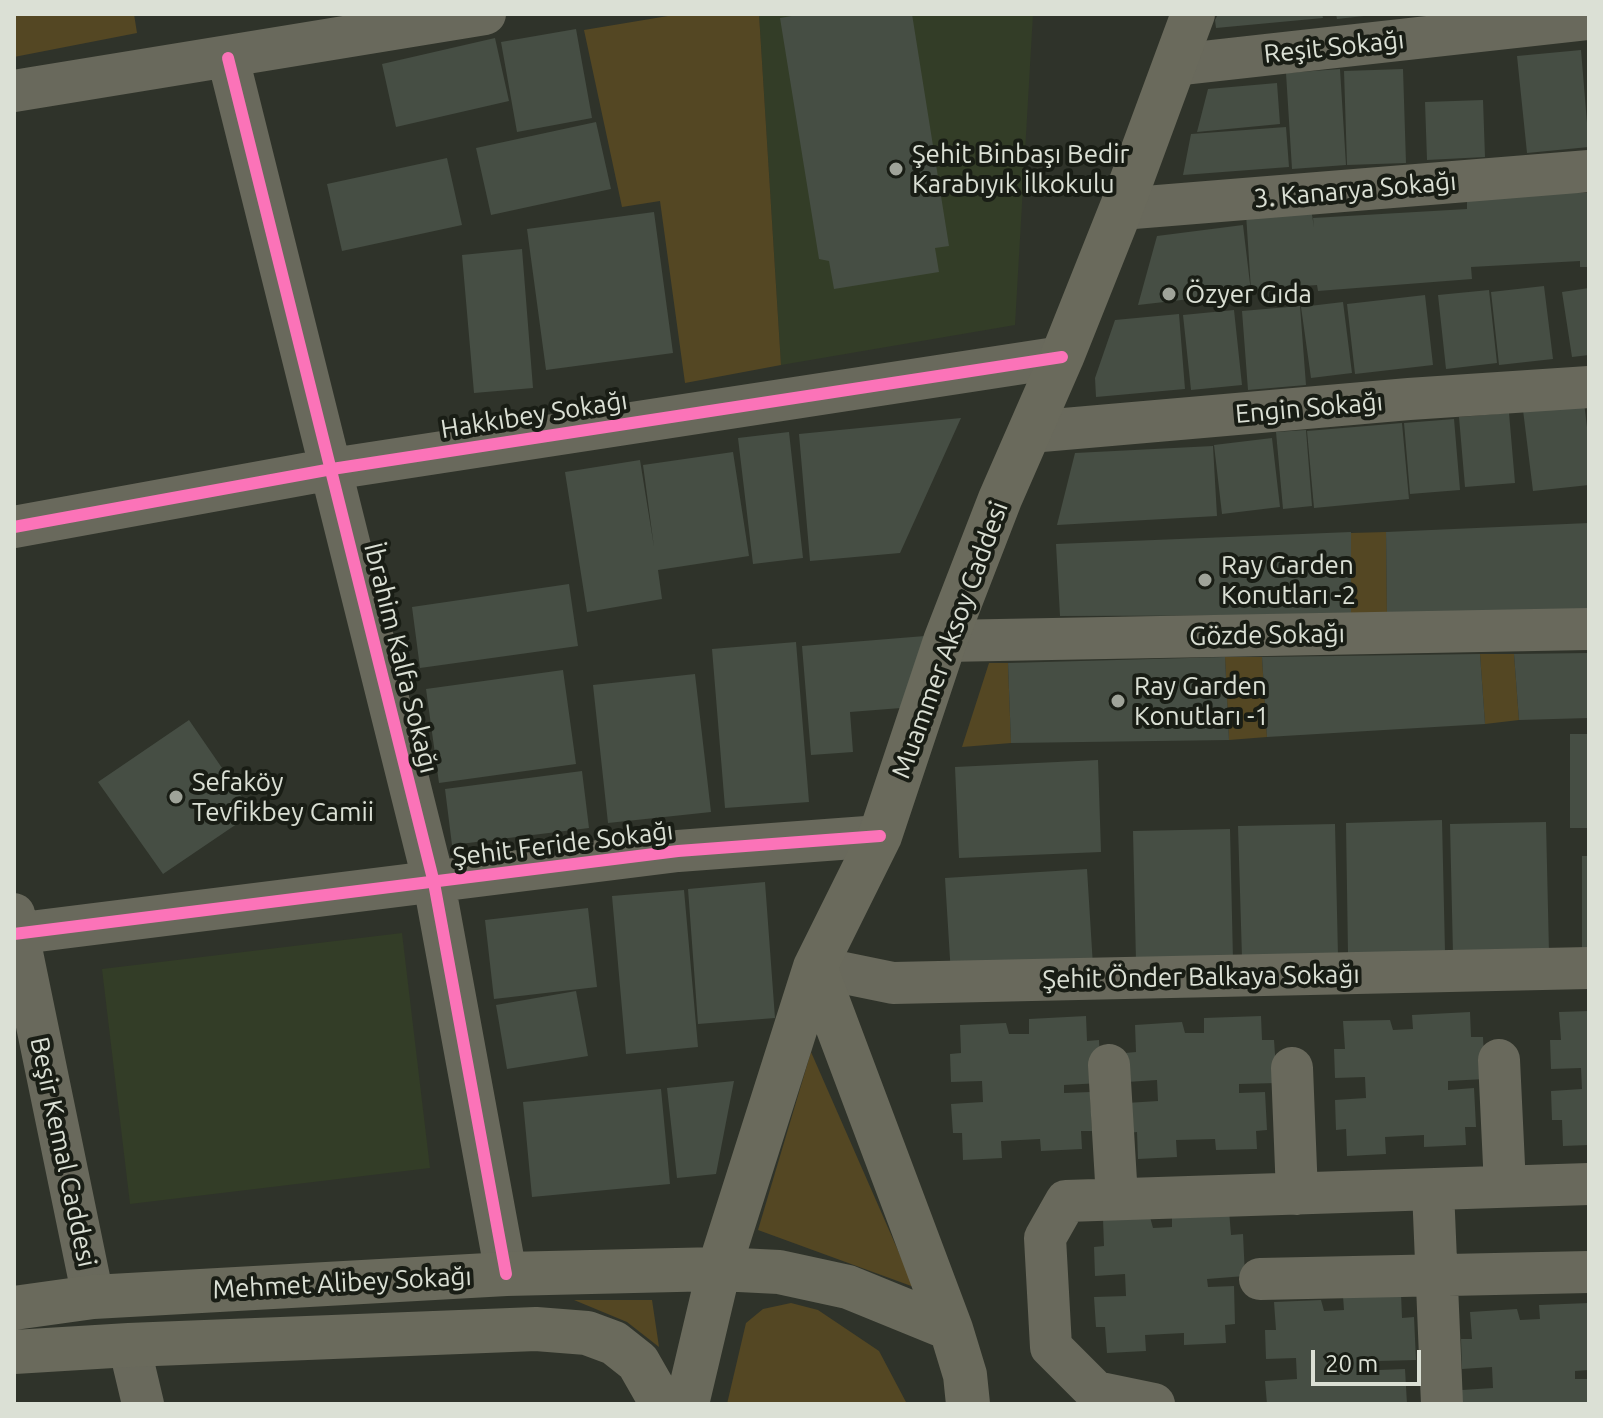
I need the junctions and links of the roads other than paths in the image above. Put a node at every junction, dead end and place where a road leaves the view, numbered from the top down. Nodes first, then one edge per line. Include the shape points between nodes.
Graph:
1 (485, 14) edge
2 (1193, 14) edge
3 (1589, 19) edge
4 (402, 21) edge
5 (228, 58) junction
6 (1175, 65) junction
7 (14, 91) edge
8 (1589, 171) edge
9 (1121, 209) junction
10 (1062, 357) junction
11 (1589, 387) edge
12 (1030, 432) junction
13 (332, 469) junction
14 (14, 527) edge
15 (1589, 629) edge
16 (945, 641) junction
17 (880, 836) junction
18 (434, 883) junction
19 (15, 927) edge
20 (815, 967) junction
21 (1589, 968) edge
22 (1499, 1060) dead end
23 (1109, 1065) dead end
24 (1292, 1068) dead end
25 (1589, 1184) edge
26 (1505, 1186) junction
27 (1433, 1190) junction
28 (1297, 1194) junction
29 (1117, 1198) junction
30 (719, 1269) junction
31 (1589, 1272) edge
32 (506, 1274) junction
33 (1436, 1275) junction
34 (1260, 1279) dead end
35 (93, 1297) junction
36 (14, 1308) edge
37 (951, 1329) junction
38 (129, 1345) junction
39 (14, 1352) edge
40 (967, 1389) edge
41 (143, 1404) edge
42 (662, 1404) edge
43 (687, 1404) edge
44 (999, 1404) edge
45 (1154, 1404) edge
46 (1442, 1404) edge

1 - 4 street
2 - 6 main road, Muammer Aksoy Caddesi
3 - 6 street, Reşit Sokağı
4 - 5 street
5 - 7 street
5 - 13 street, İbrahim Kalfa Sokağı
6 - 9 main road, Muammer Aksoy Caddesi
8 - 9 street, 3. Kanarya Sokağı
9 - 10 main road, Muammer Aksoy Caddesi
10 - 12 main road, Muammer Aksoy Caddesi
10 - 13 street, Hakkıbey Sokağı
11 - 12 street, Engin Sokağı
12 - 16 main road, Muammer Aksoy Caddesi
13 - 14 street, Hakkıbey Sokağı
13 - 18 street, İbrahim Kalfa Sokağı
15 - 16 street, Gözde Sokağı
16 - 17 main road, Muammer Aksoy Caddesi
17 - 18 street, Şehit Feride Sokağı via 678,851
17 - 20 main road, Muammer Aksoy Caddesi
18 - 19 street, Şehit Feride Sokağı
18 - 32 street, İbrahim Kalfa Sokağı
19 - 35 street, Beşir Kemal Caddesi
20 - 21 street, Şehit Önder Balkaya Sokağı via 893,983
20 - 30 main road, Muammer Aksoy Caddesi
20 - 37 main road
22 - 26 street
23 - 29 street
24 - 28 street
25 - 26 street
26 - 27 street
27 - 28 street
27 - 33 street
28 - 29 street
29 - 45 street via 1066,1201 1045,1238 1051,1347 1096,1392
30 - 32 main road, Mehmet Alibey Sokağı
30 - 37 main road, Mehmet Alibey Sokağı via 779,1272 848,1287
30 - 43 main road, Muammer Aksoy Caddesi
31 - 33 street
32 - 35 main road, Mehmet Alibey Sokağı
33 - 34 street
33 - 46 street
35 - 36 main road, Mehmet Alibey Sokağı
37 - 40 main road
38 - 39 main road
38 - 41 street
38 - 42 main road via 536,1329 587,1333 614,1343 638,1362
40 - 44 main road

